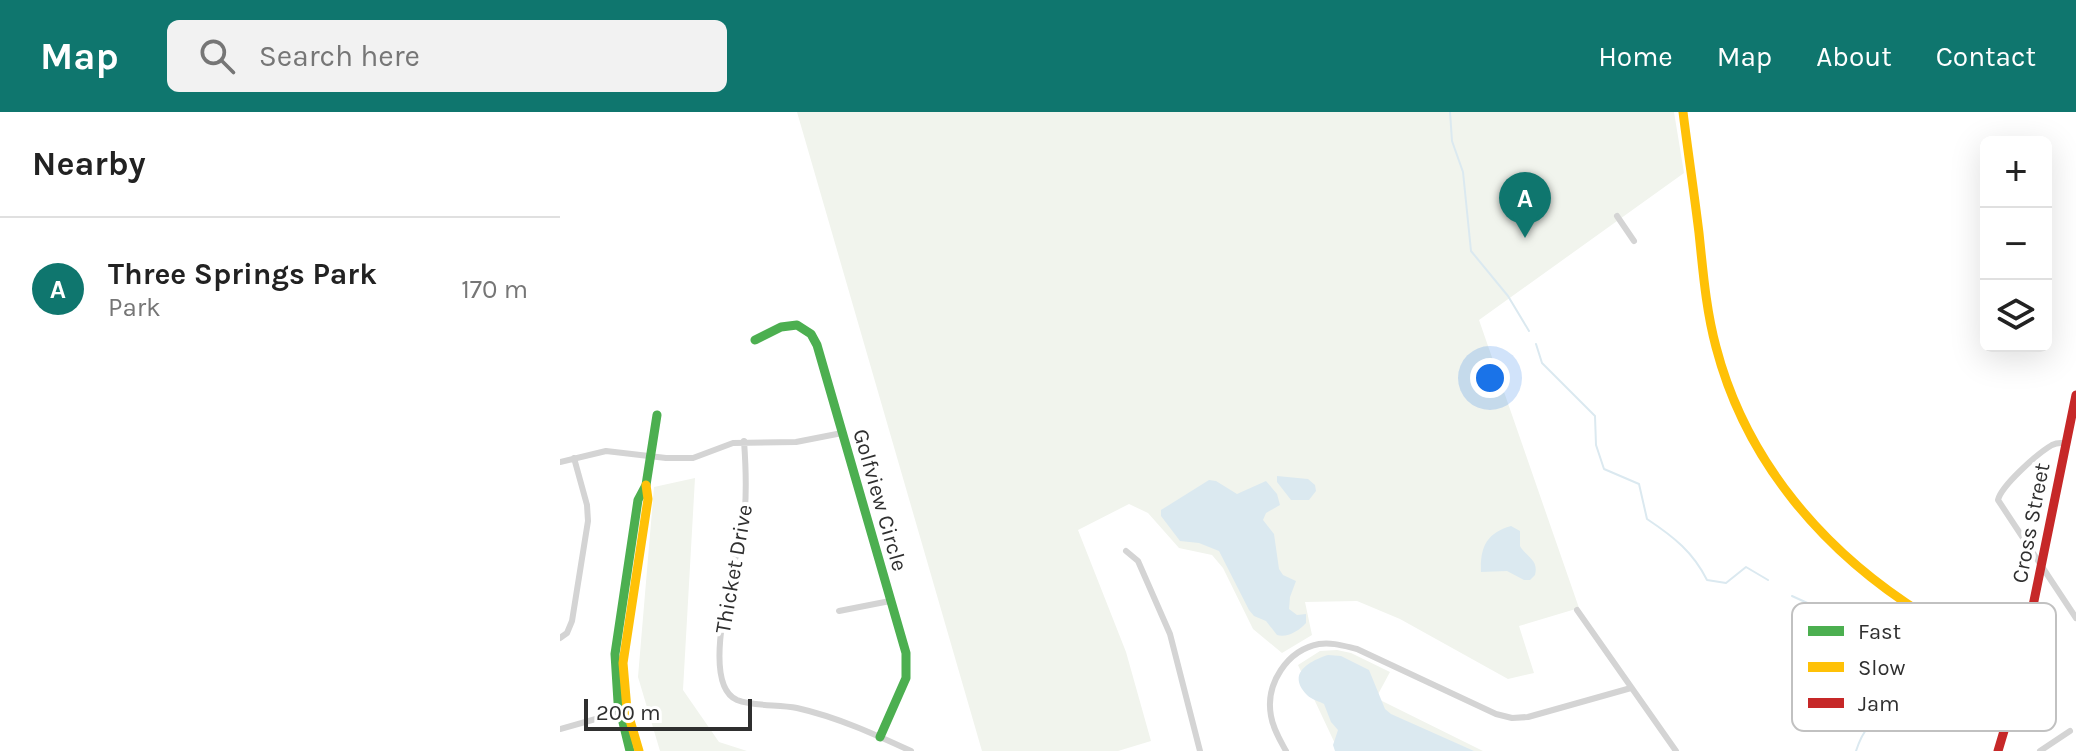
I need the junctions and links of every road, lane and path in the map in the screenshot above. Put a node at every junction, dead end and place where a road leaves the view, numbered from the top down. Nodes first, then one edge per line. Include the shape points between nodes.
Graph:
1 (1683, 112) edge
2 (1617, 216) dead end
3 (1634, 241) dead end
4 (755, 340) dead end
5 (2076, 395) edge
6 (657, 415) dead end
7 (842, 433) junction
8 (744, 441) junction
9 (2065, 443) junction
10 (651, 457) junction
11 (574, 458) junction
12 (560, 462) edge
13 (1126, 551) dead end
14 (2041, 567) junction
15 (890, 601) junction
16 (1906, 603) edge
17 (2034, 603) edge
18 (1577, 610) dead end
19 (839, 611) dead end
20 (2076, 618) edge
21 (560, 638) edge
22 (1631, 688) junction
23 (624, 711) junction
24 (560, 729) edge
25 (2003, 731) edge
26 (2070, 731) dead end
27 (880, 737) junction
28 (630, 751) edge
29 (639, 751) edge
30 (911, 751) edge
31 (1200, 751) edge
32 (1286, 751) edge
33 (1676, 751) edge
34 (1998, 751) edge
35 (2040, 751) edge

1 - 16 main road via 1707,304 1734,403 1761,458 1806,519
2 - 3 street
4 - 7 main road, Golfview Circle via 791,324 810,332
5 - 9 main road, Cross Street
6 - 10 main road
7 - 8 street via 796,442
7 - 15 main road, Golfview Circle
8 - 10 street via 693,458
8 - 27 street, Thicket Drive via 747,488 727,590 721,644 724,688 737,700 818,713
9 - 14 main road, Cross Street
9 - 14 street via 2053,445 1999,496
10 - 11 street via 606,451
10 - 23 main road via 638,500 616,641 616,687
11 - 12 street
11 - 21 street via 588,513 570,634
13 - 31 street via 1138,561 1170,634
14 - 17 main road, Cross Street
14 - 20 street
15 - 19 street
15 - 27 main road, Golfview Circle via 907,670
18 - 22 street
22 - 32 street via 1512,718 1357,649 1319,644 1287,662 1270,696 1270,715
22 - 33 street
23 - 24 street
23 - 28 main road
23 - 29 main road
25 - 34 main road, Cross Street
26 - 35 street
27 - 30 street, Thicket Drive

